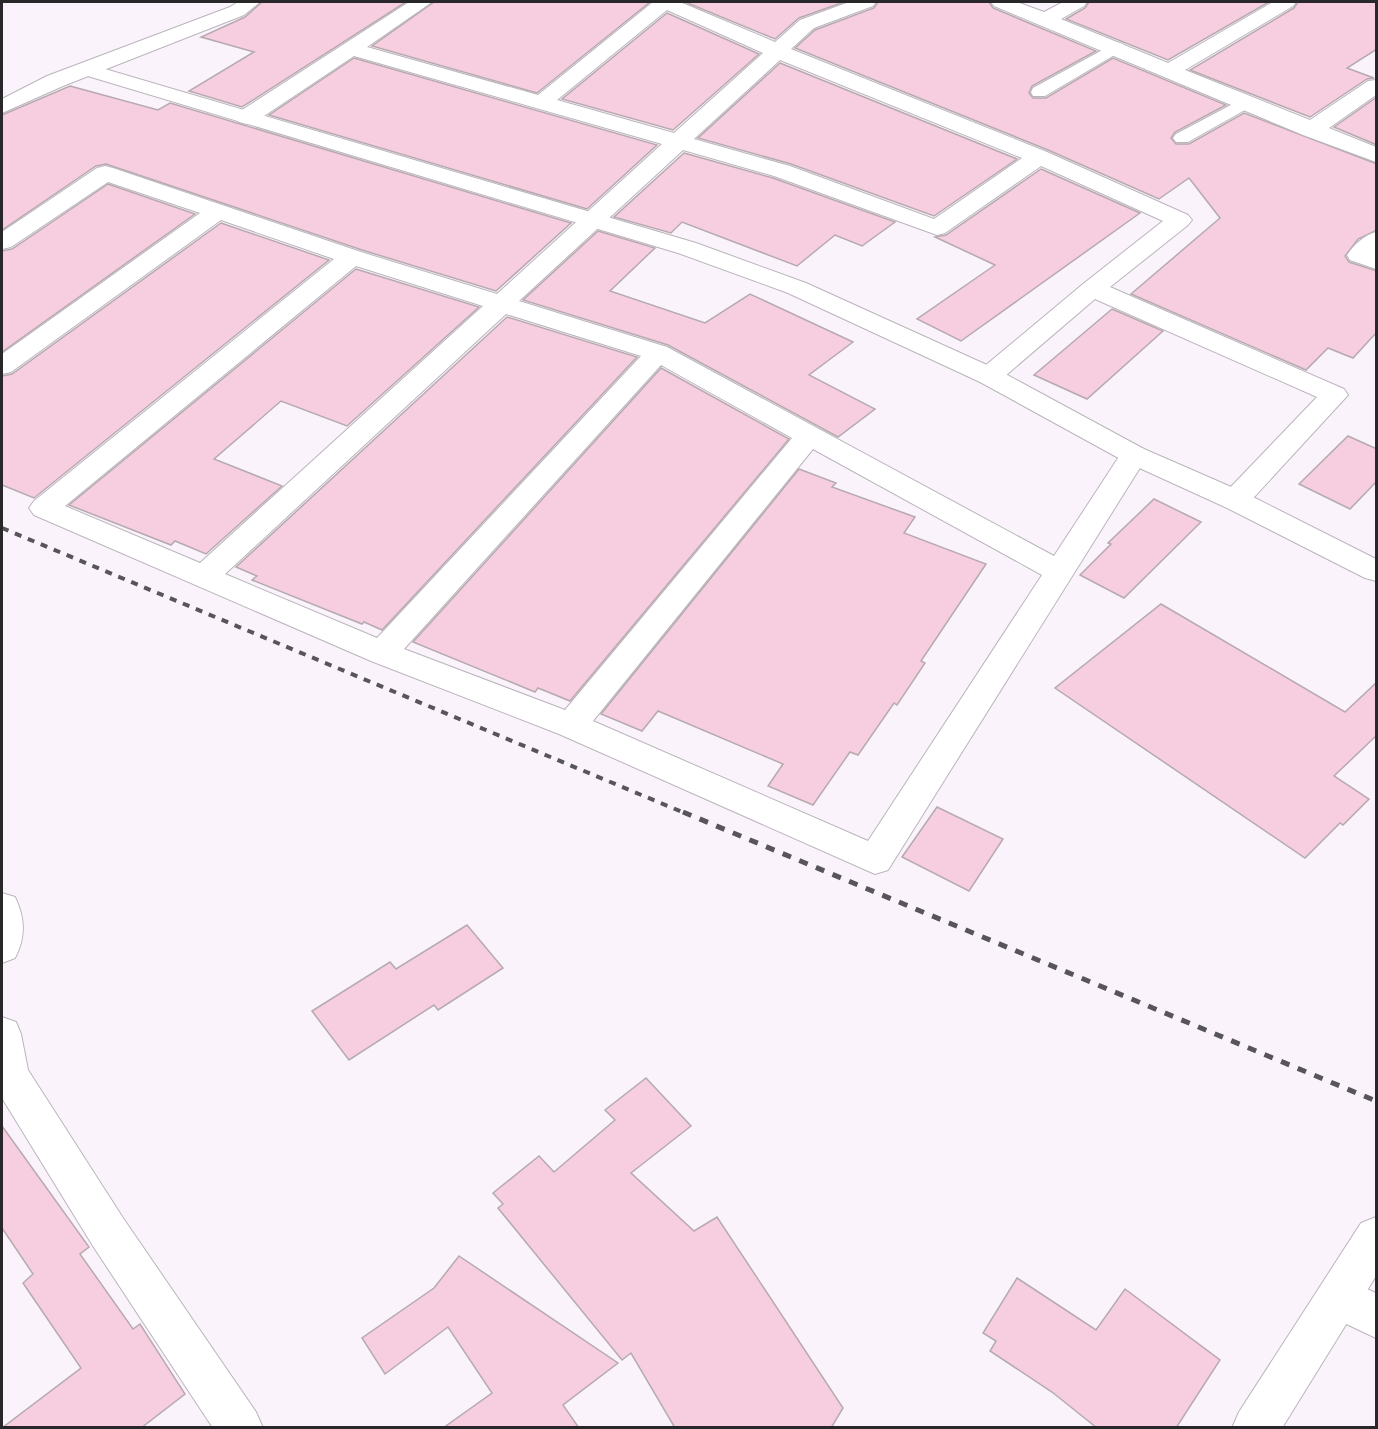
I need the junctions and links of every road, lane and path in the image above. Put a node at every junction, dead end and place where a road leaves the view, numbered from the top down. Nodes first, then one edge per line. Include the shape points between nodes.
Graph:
1 (250, 2) edge
2 (422, 2) edge
3 (664, 2) edge
4 (866, 2) edge
5 (1002, 2) edge
6 (1077, 2) edge
7 (1286, 2) edge
8 (1046, 19) junction
9 (1117, 48) junction
10 (352, 49) junction
11 (777, 51) junction
12 (88, 70) junction
13 (1170, 70) junction
14 (1377, 87) edge
15 (1039, 92) dead end
16 (541, 102) junction
17 (1246, 102) junction
18 (2, 107) edge
19 (247, 117) junction
20 (1311, 130) junction
21 (1182, 138) dead end
22 (681, 141) junction
23 (1377, 155) edge
24 (1039, 157) junction
25 (216, 213) junction
26 (594, 220) junction
27 (1377, 239) edge
28 (2, 242) edge
29 (352, 257) junction
30 (1377, 262) edge
31 (1092, 289) junction
32 (503, 304) junction
33 (658, 353) junction
34 (2, 366) edge
35 (988, 376) junction
36 (810, 434) junction
37 (1134, 455) junction
38 (1234, 500) junction
39 (1058, 571) junction
40 (1377, 571) edge
41 (203, 577) junction
42 (382, 653) junction
43 (571, 725) junction
44 (2, 908) edge
45 (2, 947) edge
46 (2, 1034) edge
47 (1377, 1238) edge
48 (1338, 1298) junction
49 (1377, 1316) edge
50 (240, 1428) edge
51 (1255, 1428) edge

1 - 12 street via 237,11
2 - 10 street
3 - 11 street
3 - 16 street
4 - 11 street via 807,24
5 - 8 street
6 - 8 street
7 - 13 street
8 - 9 street
9 - 13 street
9 - 15 lane
10 - 16 street
10 - 19 street
11 - 22 street
11 - 24 street
12 - 18 street
12 - 19 street
13 - 17 street
14 - 20 street
16 - 22 street
17 - 20 street
17 - 21 lane
19 - 26 street
20 - 23 street
22 - 24 street via 782,171 937,228
22 - 26 street
24 - 31 street via 1180,220
25 - 28 street via 105,173
25 - 29 street
25 - 34 street
26 - 32 street
26 - 35 street via 797,288
27 - 30 street via 1359,255
29 - 32 street
29 - 41 street via 44,508
31 - 35 street
31 - 38 street via 1334,395
32 - 33 street
32 - 41 street
33 - 36 street
33 - 42 street
35 - 37 street
36 - 39 street
36 - 43 street
37 - 38 street
37 - 39 street
38 - 40 street
39 - 43 street via 875,860
41 - 42 street
42 - 43 street
44 - 45 street via 6,918
46 - 50 street via 9,1075 108,1232
47 - 48 street
48 - 49 street
48 - 51 street

